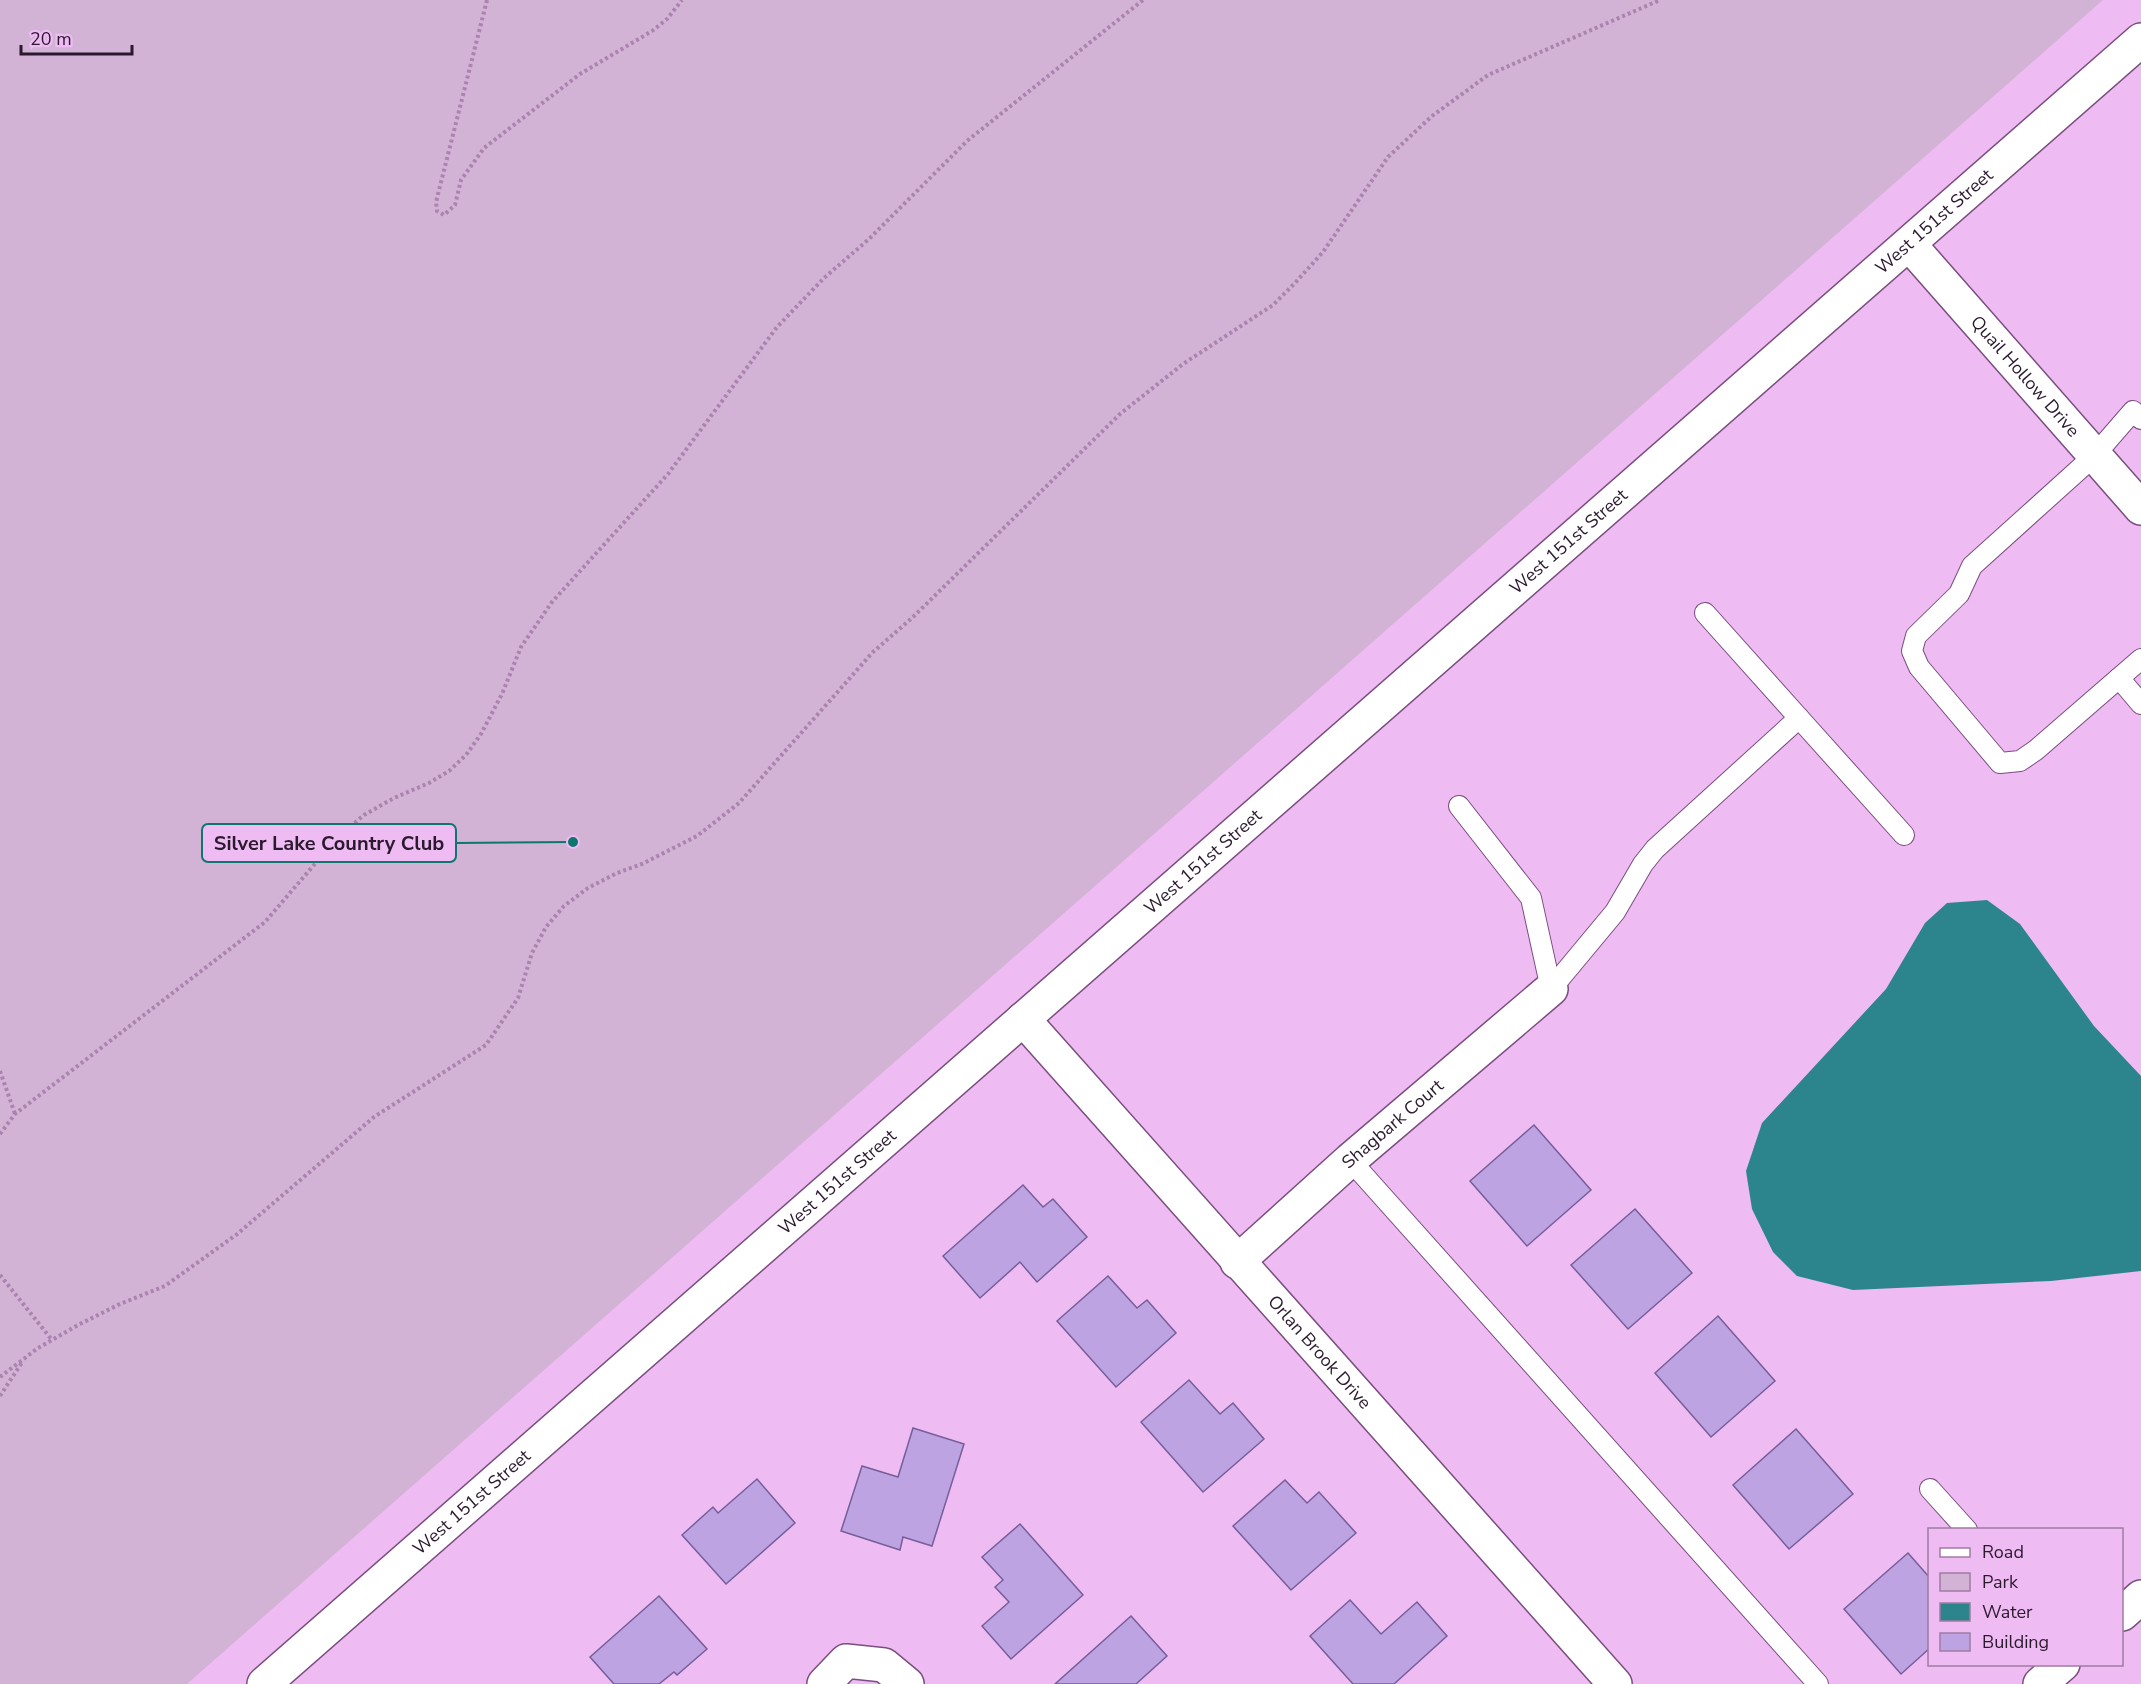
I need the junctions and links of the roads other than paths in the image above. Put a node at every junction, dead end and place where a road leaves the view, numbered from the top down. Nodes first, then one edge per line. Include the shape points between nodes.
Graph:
1 (2141, 40) edge
2 (1909, 244) junction
3 (2138, 411) edge
4 (2094, 456) junction
5 (2141, 508) edge
6 (1705, 613) dead end
7 (2141, 659) edge
8 (2118, 678) junction
9 (2141, 704) edge
10 (1799, 718) junction
11 (1459, 806) dead end
12 (1904, 835) dead end
13 (1551, 989) junction
14 (1023, 1019) junction
15 (1350, 1160) junction
16 (1237, 1262) junction
17 (1930, 1489) dead end
18 (1965, 1528) edge
19 (2141, 1597) edge
20 (2123, 1612) edge
21 (2062, 1666) edge
22 (835, 1673) edge
23 (264, 1684) edge
24 (907, 1684) edge
25 (1615, 1684) edge
26 (1818, 1684) edge
27 (2040, 1684) edge

1 - 2 street, West 151st Street
2 - 4 street, Quail Hollow Drive
2 - 14 street, West 151st Street
3 - 4 lane
4 - 5 street, Quail Hollow Drive
4 - 8 lane via 1972,566 1959,594 1916,636 1912,651 1919,666 2000,763 2020,761 2036,750
6 - 10 lane
7 - 8 lane
8 - 9 lane
10 - 12 lane
10 - 13 lane via 1655,849 1615,912
11 - 13 lane via 1531,898
13 - 15 street, Shagbark Court
14 - 16 street, Orlan Brook Drive
14 - 23 street, West 151st Street
15 - 16 street, Shagbark Court
15 - 26 lane
16 - 25 street, Orlan Brook Drive
17 - 18 lane
19 - 20 street
21 - 27 street
22 - 24 street via 884,1665

